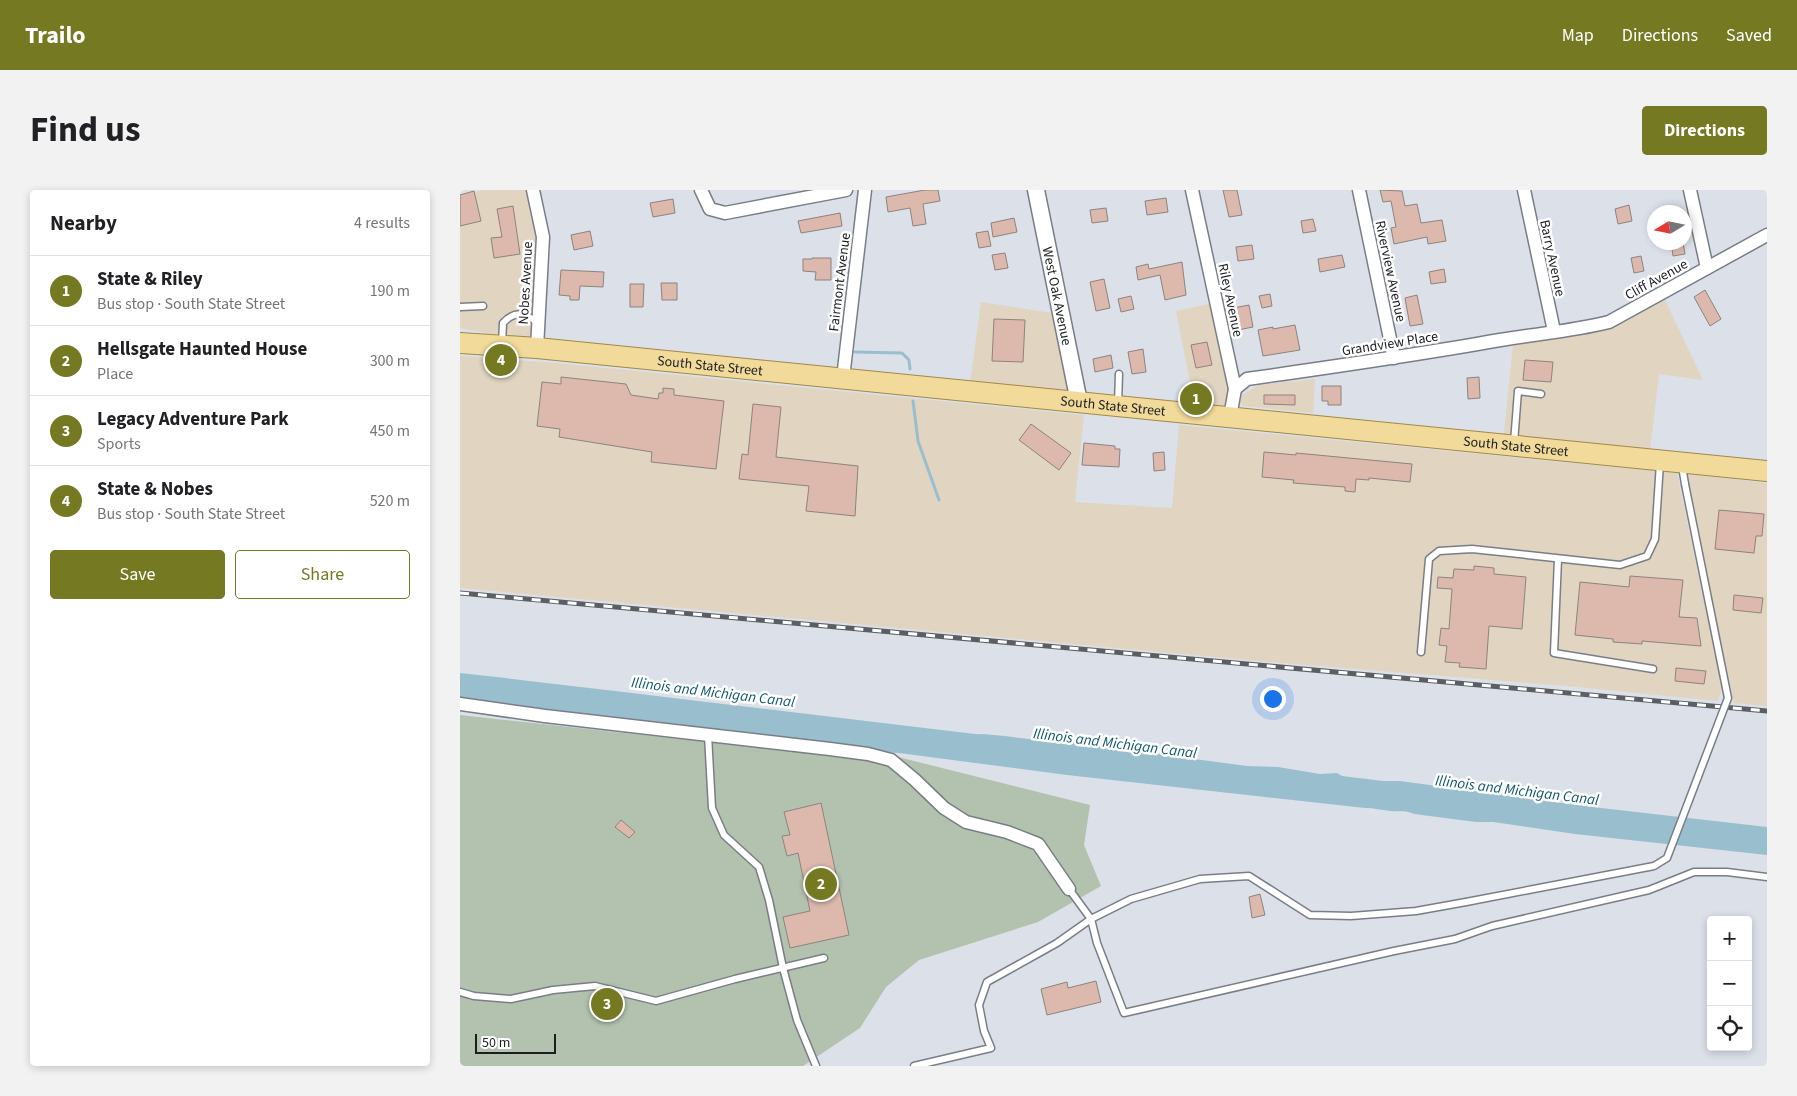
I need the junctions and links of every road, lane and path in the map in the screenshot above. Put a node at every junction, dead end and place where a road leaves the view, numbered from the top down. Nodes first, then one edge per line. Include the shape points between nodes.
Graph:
1 (533, 190) edge
2 (701, 190) edge
3 (846, 190) edge
4 (865, 190) edge
5 (1036, 190) edge
6 (1192, 190) edge
7 (1358, 190) edge
8 (1524, 190) edge
9 (1690, 190) edge
10 (1767, 235) edge
11 (1707, 268) junction
12 (483, 306) dead end
13 (460, 307) edge
14 (537, 323) junction
15 (1554, 331) junction
16 (460, 343) edge
17 (502, 345) junction
18 (537, 348) junction
19 (1394, 358) junction
20 (1120, 374) dead end
21 (843, 378) junction
22 (1235, 389) junction
23 (1541, 394) dead end
24 (1079, 402) junction
25 (1118, 406) junction
26 (1230, 417) junction
27 (1514, 444) junction
28 (1660, 459) junction
29 (1681, 461) junction
30 (1767, 471) edge
31 (1558, 559) junction
32 (1421, 652) dead end
33 (1653, 669) dead end
34 (460, 704) edge
35 (708, 735) junction
36 (1767, 877) edge
37 (1069, 889) joint
38 (1091, 919) junction
39 (824, 958) dead end
40 (783, 968) junction
41 (460, 992) edge
42 (816, 1066) edge
43 (914, 1066) edge

1 - 14 street, Nobes Avenue via 543,236
2 - 3 street via 710,209 725,213
4 - 21 street, Fairmont Avenue
5 - 24 street, West Oak Avenue
6 - 22 street, Riley Avenue
7 - 19 street, Riverview Avenue
8 - 15 street, Barry Avenue
9 - 11 street
10 - 11 street, Cliff Avenue
11 - 15 street, Cliff Avenue via 1609,322
12 - 13 lane
14 - 17 lane via 529,315 517,314 508,318 503,323
14 - 18 street, Nobes Avenue
15 - 19 street, Grandview Place
16 - 17 main road, South State Street
17 - 18 main road, South State Street
18 - 21 main road, South State Street
19 - 22 street, Grandview Place via 1247,379
20 - 25 lane
21 - 24 main road, South State Street
22 - 26 street, Riley Avenue
23 - 27 lane via 1518,391
24 - 25 main road, South State Street
25 - 26 main road, South State Street
26 - 27 main road, South State Street
27 - 28 main road, South State Street
28 - 29 main road, South State Street
28 - 31 lane via 1655,539 1647,556 1620,566
29 - 30 main road, South State Street
29 - 38 lane, bridge via 1728,698 1667,858 1654,866 1466,902 1416,911 1351,916 1310,915 1249,876 1200,878 1131,899
31 - 32 lane via 1472,549 1439,551 1429,559
31 - 33 lane via 1554,653
34 - 35 street
35 - 37 street via 868,754 890,760 944,808 966,822 1038,844
35 - 40 lane via 712,808 724,835 758,866 769,900
36 - 38 lane via 1694,872 1649,890 1492,926 1455,939 1124,1013
37 - 38 lane
38 - 43 lane via 1043,951 987,982 979,1005 991,1048
39 - 40 lane
40 - 41 lane via 656,1001 595,986 511,999
40 - 42 lane via 797,1020

